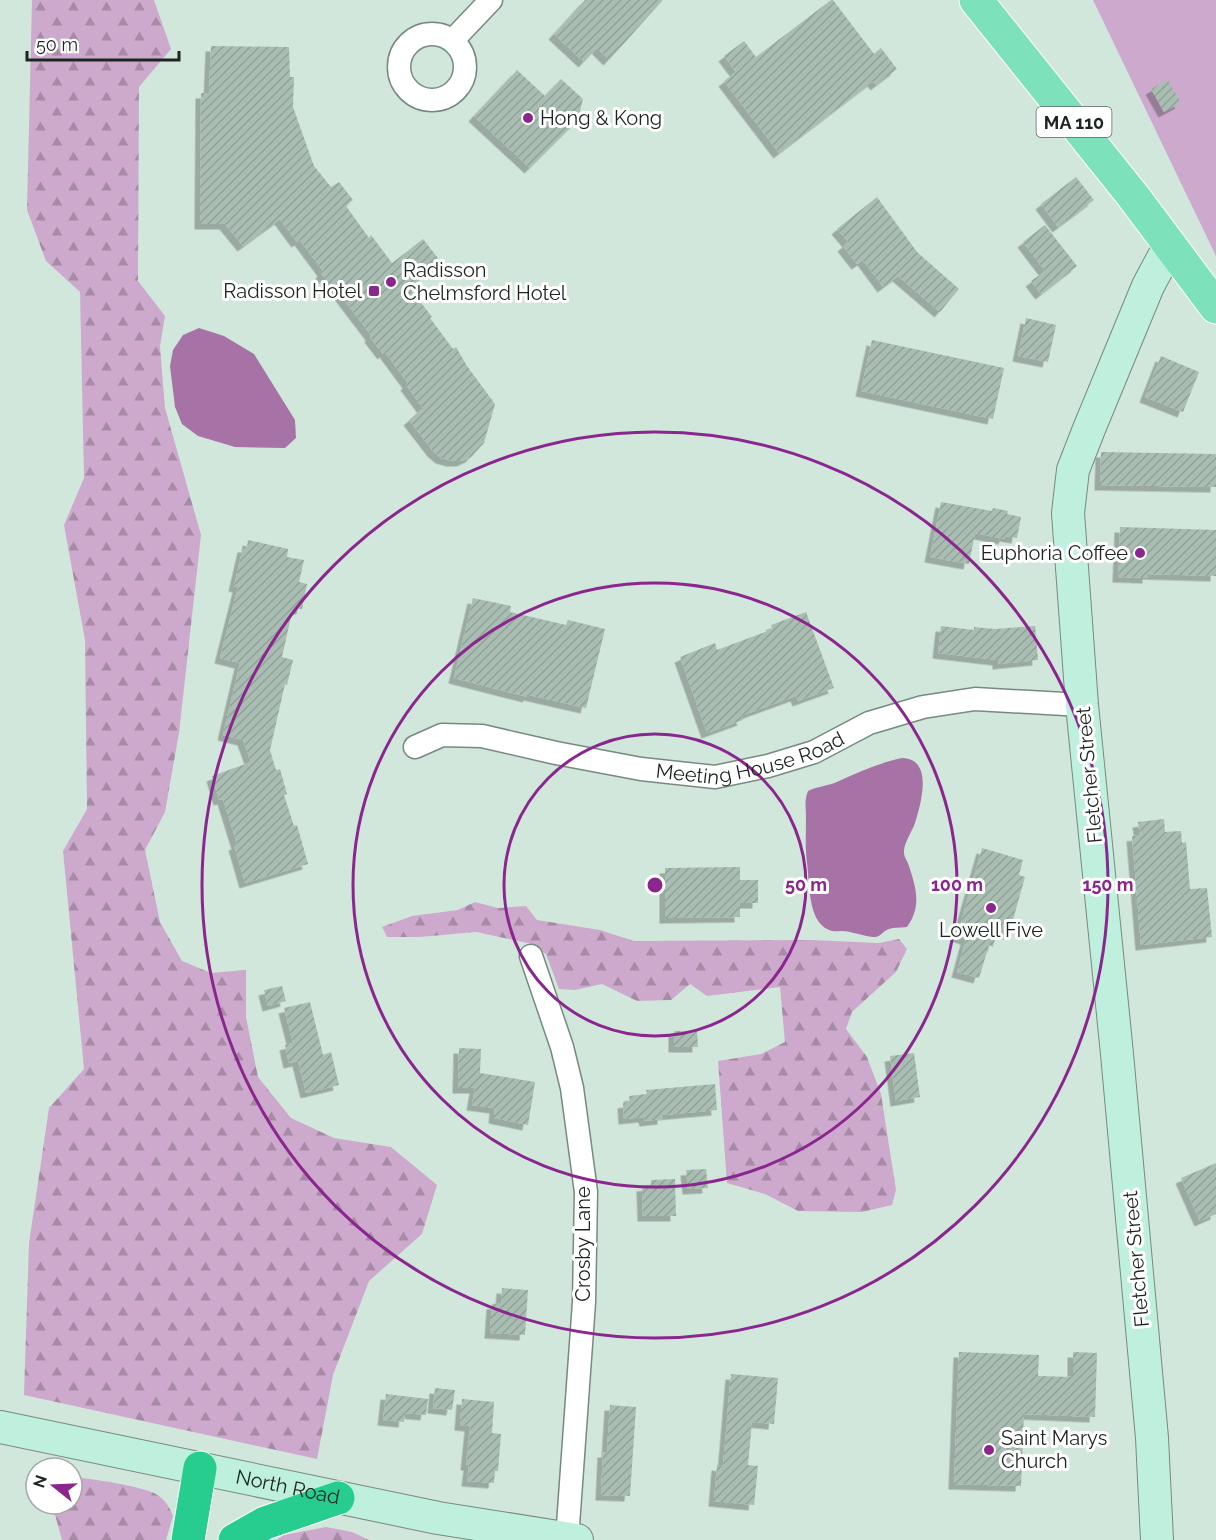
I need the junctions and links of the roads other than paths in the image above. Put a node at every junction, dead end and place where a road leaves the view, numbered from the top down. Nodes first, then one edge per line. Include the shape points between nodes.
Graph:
1 (491, 0) edge
2 (976, 0) edge
3 (453, 40) dead end
4 (1170, 244) junction
5 (1216, 307) edge
6 (1082, 705) junction
7 (415, 747) dead end
8 (531, 956) dead end
9 (10, 1429) edge
10 (200, 1468) junction
11 (338, 1498) junction
12 (188, 1540) edge
13 (235, 1540) edge
14 (570, 1540) edge
15 (1157, 1540) edge

1 - 3 street
2 - 4 main road, MA 110
4 - 5 main road, MA 110
4 - 6 street, Fletcher Street via 1148,286 1073,470 1068,513
6 - 7 street, Meeting House Road via 975,699 922,707 869,723 814,752 716,777 641,769 482,736 442,735
6 - 15 street, Fletcher Street via 1143,1333
8 - 14 street, Crosby Lane via 565,1058 586,1192 584,1302
9 - 10 street, North Road
10 - 11 street, North Road
10 - 12 highway
11 - 13 highway via 265,1523
11 - 14 street, North Road

